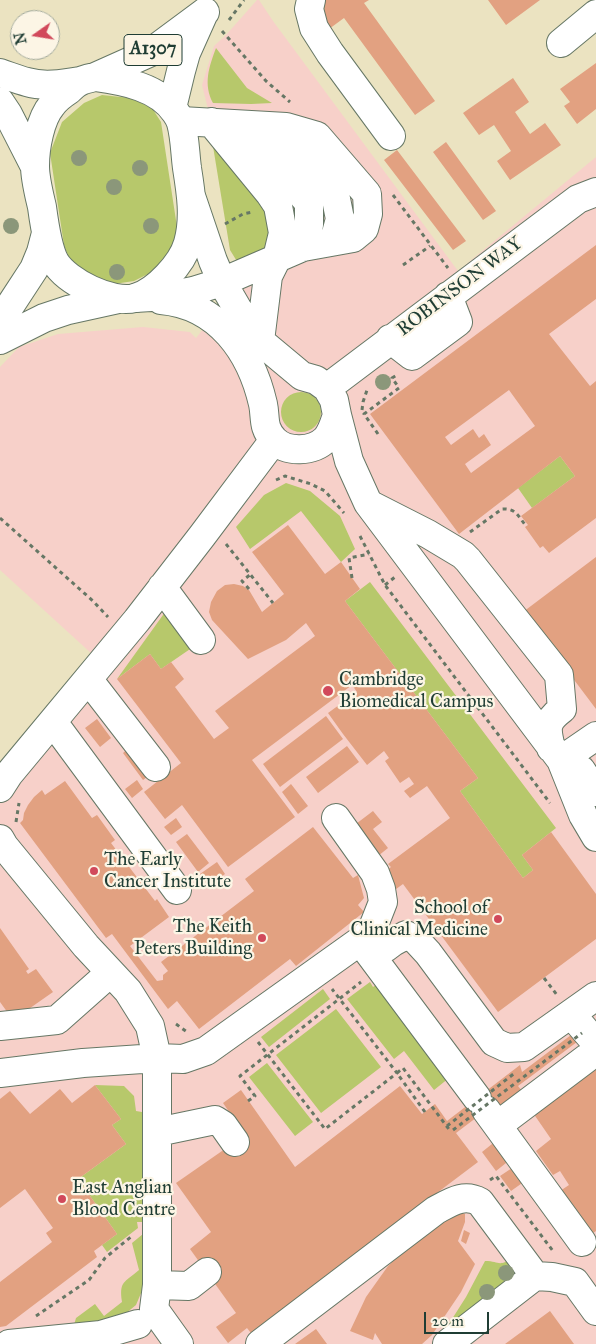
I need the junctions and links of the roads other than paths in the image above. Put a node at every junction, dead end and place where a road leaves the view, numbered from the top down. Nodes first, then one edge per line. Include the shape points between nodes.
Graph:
1 (312, 0) edge
2 (215, 11) edge
3 (596, 14) edge
4 (561, 43) dead end
5 (0, 73) edge
6 (88, 79) junction
7 (0, 102) edge
8 (177, 115) junction
9 (211, 122) junction
10 (391, 136) dead end
11 (35, 167) junction
12 (596, 192) edge
13 (192, 198) junction
14 (46, 233) junction
15 (303, 248) junction
16 (277, 258) junction
17 (222, 282) junction
18 (448, 296) junction
19 (127, 299) junction
20 (0, 321) edge
21 (390, 339) junction
22 (0, 340) edge
23 (260, 341) junction
24 (302, 376) junction
25 (327, 388) junction
26 (263, 406) junction
27 (349, 417) junction
28 (274, 440) junction
29 (358, 511) junction
30 (162, 587) junction
31 (201, 640) dead end
32 (88, 679) junction
33 (53, 722) junction
34 (596, 736) edge
35 (556, 754) junction
36 (156, 767) dead end
37 (0, 788) edge
38 (596, 792) edge
39 (336, 818) dead end
40 (596, 837) edge
41 (0, 839) edge
42 (177, 890) dead end
43 (360, 941) junction
44 (110, 972) junction
45 (596, 996) edge
46 (0, 1026) edge
47 (579, 1030) edge
48 (157, 1058) junction
49 (0, 1073) edge
50 (487, 1111) junction
51 (157, 1131) junction
52 (235, 1142) dead end
53 (582, 1242) dead end
54 (207, 1272) dead end
55 (536, 1276) junction
56 (596, 1311) edge
57 (148, 1316) edge
58 (461, 1340) edge
59 (51, 1342) edge
60 (9, 1344) edge
61 (179, 1344) edge
62 (260, 1344) edge

1 - 10 main road via 309,9 314,28
2 - 6 main road, A1307 via 151,52
2 - 8 main road, A1307 via 186,53
3 - 4 main road
5 - 6 main road, A1307 via 39,84 56,85
6 - 8 main road via 113,79 138,86 162,98
6 - 11 main road via 61,95 51,106 38,137
7 - 11 main road
8 - 9 main road
8 - 13 main road
9 - 15 main road via 259,144 308,203 309,225
9 - 15 main road via 286,127 317,136 367,194 368,214 364,229 353,238
9 - 16 main road via 278,206 283,233
11 - 14 main road
12 - 18 main road, ROBINSON WAY via 578,199
13 - 17 main road
13 - 19 main road via 188,244 174,269 155,288
14 - 19 main road via 55,262 63,272 83,286
14 - 20 main road via 34,269
15 - 16 main road
16 - 17 main road
16 - 23 main road via 268,276
17 - 19 main road via 168,296
17 - 23 main road
18 - 21 main road, ROBINSON WAY
18 - 21 main road via 458,322 412,356
19 - 22 main road via 68,310
19 - 26 main road via 169,301 207,315 226,330 244,354 253,371
21 - 25 main road, ROBINSON WAY
23 - 24 main road
24 - 25 main road
24 - 26 main road via 285,379 278,384
25 - 27 main road
26 - 28 main road via 264,421
27 - 28 main road via 316,446 289,448
27 - 29 main road via 349,460
28 - 30 main road
29 - 35 main road
29 - 35 main road via 428,534 463,555 559,675 562,709 552,717 547,730
30 - 31 main road
30 - 32 main road
32 - 33 main road
32 - 36 main road
33 - 37 main road
33 - 42 main road
34 - 35 main road
35 - 38 main road via 581,770
35 - 40 main road
39 - 43 main road via 375,873 381,889 383,902 372,930
41 - 44 main road
43 - 47 main road via 385,948 406,935 416,940 494,1042 507,1048 524,1047
43 - 48 main road via 206,1051 183,1059
43 - 50 main road
44 - 46 main road via 57,1020
44 - 48 main road via 128,991 150,1026
45 - 47 main road
47 - 50 main road
48 - 49 main road
48 - 51 main road
50 - 53 main road
51 - 52 main road via 214,1120 223,1125
51 - 57 main road via 156,1228
54 - 57 main road
55 - 56 main road via 575,1282
55 - 58 main road
55 - 62 main road via 480,1202 473,1198 456,1199 436,1210
57 - 59 main road via 101,1335
57 - 61 main road
59 - 60 main road

